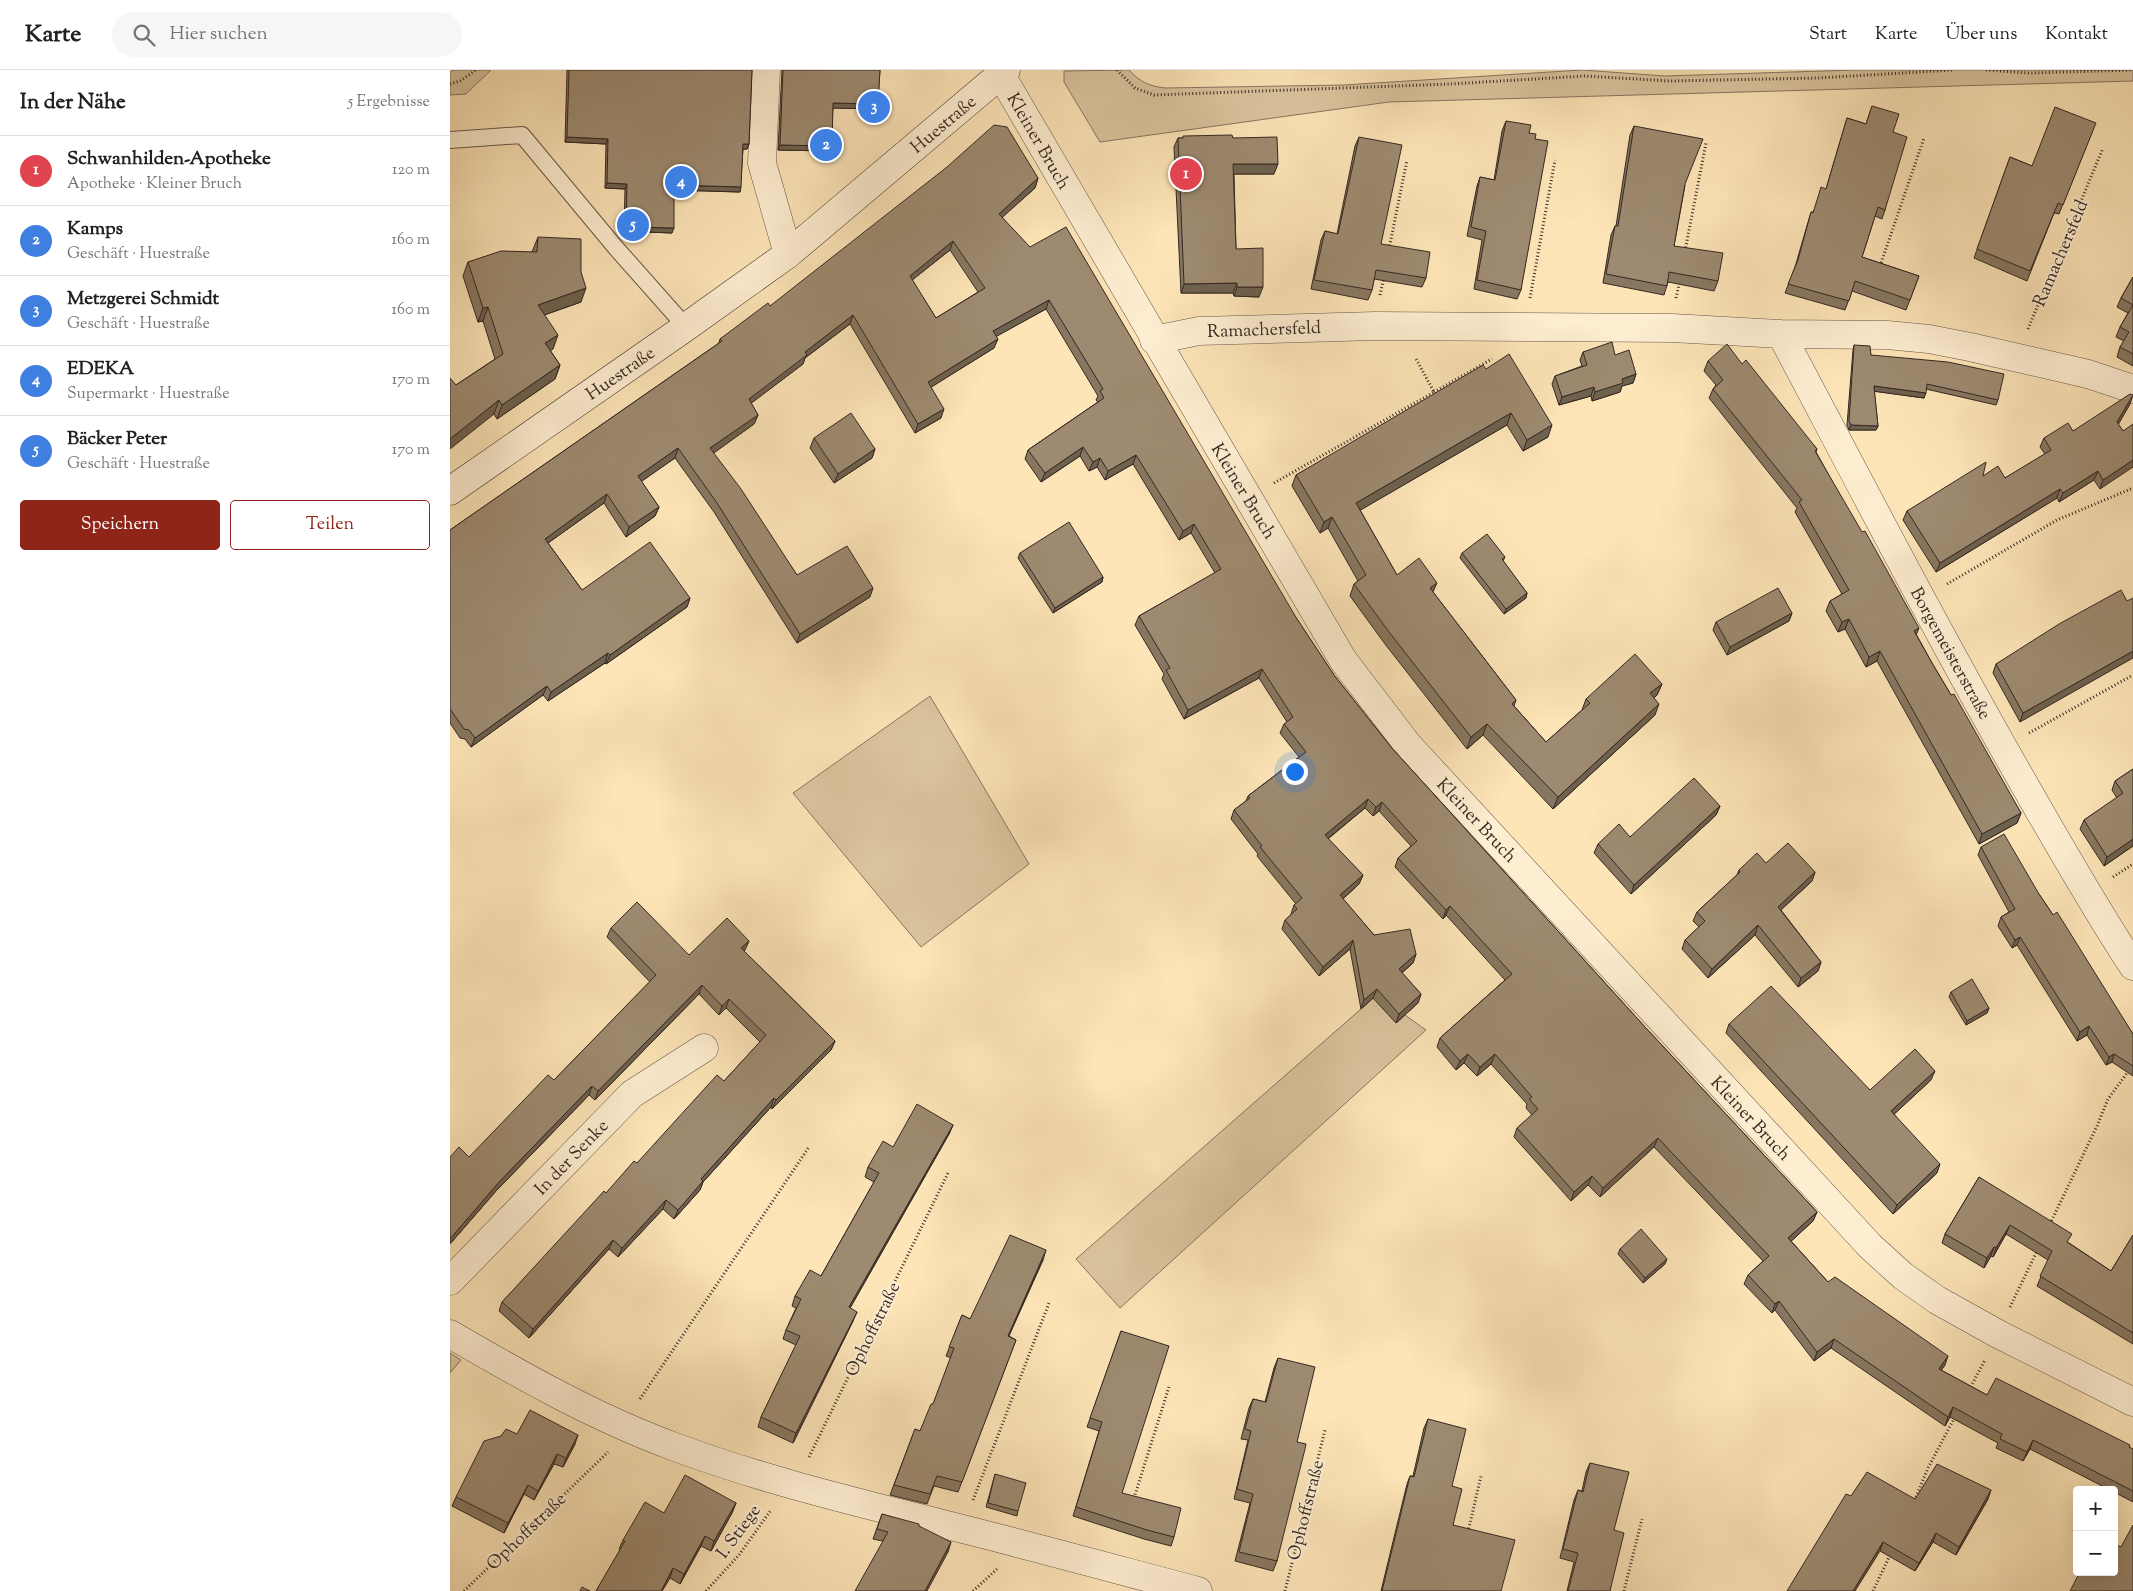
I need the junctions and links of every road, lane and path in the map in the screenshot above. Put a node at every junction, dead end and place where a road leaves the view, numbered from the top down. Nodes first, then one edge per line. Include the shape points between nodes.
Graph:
1 (476, 70) edge
2 (766, 70) edge
3 (1117, 70) edge
4 (1953, 70) edge
5 (1986, 70) edge
6 (2133, 70) edge
7 (2067, 71) edge
8 (1004, 72) edge
9 (450, 84) edge
10 (1924, 138) dead end
11 (450, 140) edge
12 (1706, 143) dead end
13 (2103, 148) dead end
14 (1407, 160) dead end
15 (1555, 160) dead end
16 (788, 254) junction
17 (1388, 257) edge
18 (1684, 257) edge
19 (1386, 267) edge
20 (1878, 274) edge
21 (1680, 276) edge
22 (1386, 326) junction
23 (686, 327) junction
24 (1524, 327) junction
25 (1672, 328) junction
26 (1781, 334) junction
27 (1154, 340) junction
28 (2016, 357) junction
29 (2133, 389) edge
30 (1434, 392) junction
31 (2133, 488) edge
32 (450, 491) edge
33 (1248, 498) junction
34 (1921, 599) junction
35 (2133, 675) edge
36 (2003, 748) junction
37 (2133, 966) edge
38 (704, 1048) dead end
39 (2133, 1065) edge
40 (809, 1147) dead end
41 (949, 1171) dead end
42 (2049, 1226) edge
43 (2041, 1243) edge
44 (450, 1281) edge
45 (1049, 1303) dead end
46 (450, 1334) edge
47 (1998, 1334) junction
48 (1168, 1387) dead end
49 (1969, 1391) edge
50 (2133, 1402) edge
51 (1960, 1408) edge
52 (627, 1426) junction
53 (1325, 1430) dead end
54 (1481, 1476) dead end
55 (791, 1486) junction
56 (1134, 1499) edge
57 (1914, 1503) edge
58 (1642, 1519) dead end
59 (962, 1529) junction
60 (1467, 1533) edge
61 (1894, 1547) edge
62 (464, 1591) edge
63 (706, 1591) edge
64 (1198, 1591) edge
65 (1285, 1591) edge
66 (1624, 1591) edge
67 (1873, 1591) edge

1 - 9 path
2 - 16 street via 762,163
3 - 4 path via 1135,88 1154,95 1585,76 1680,80 1818,78
5 - 7 path
6 - 7 path
8 - 16 street, Huestraße
8 - 27 street, Kleiner Bruch
10 - 20 path
11 - 23 lane via 522,135
12 - 18 path
13 - 28 path, Ramachersfeld
14 - 17 path
15 - 24 path
16 - 23 street, Huestraße
19 - 22 path
21 - 25 path
22 - 24 street, Ramachersfeld
22 - 27 street, Ramachersfeld via 1199,331
22 - 30 path
23 - 32 street, Huestraße
24 - 25 street, Ramachersfeld
24 - 30 path via 1509,350
25 - 26 street, Ramachersfeld
26 - 28 street, Ramachersfeld via 1920,338
26 - 34 street, Borgemeisterstraße
27 - 33 street, Kleiner Bruch
28 - 29 street, Ramachersfeld via 2088,374
30 - 33 path
31 - 34 path via 2057,520
33 - 47 street, Kleiner Bruch via 1343,660 1408,745 1870,1246 1903,1276 1937,1300
34 - 36 street, Borgemeisterstraße
35 - 36 path
36 - 37 street, Borgemeisterstraße
38 - 44 street, In der Senke via 632,1094
39 - 42 path via 2108,1099
40 - 52 path, Ophoffstraße
41 - 55 path, Ophoffstraße
43 - 47 path
45 - 59 path
46 - 52 street via 520,1375
47 - 49 path
47 - 50 street, Kleiner Bruch
48 - 56 path
51 - 57 path via 1928,1468
52 - 55 street via 673,1446
52 - 62 path, Ophoffstraße
53 - 65 path, Ophoffstraße
54 - 60 path
55 - 59 street
55 - 63 path, I. Stiege via 739,1555
58 - 66 path
59 - 64 street
61 - 67 path

